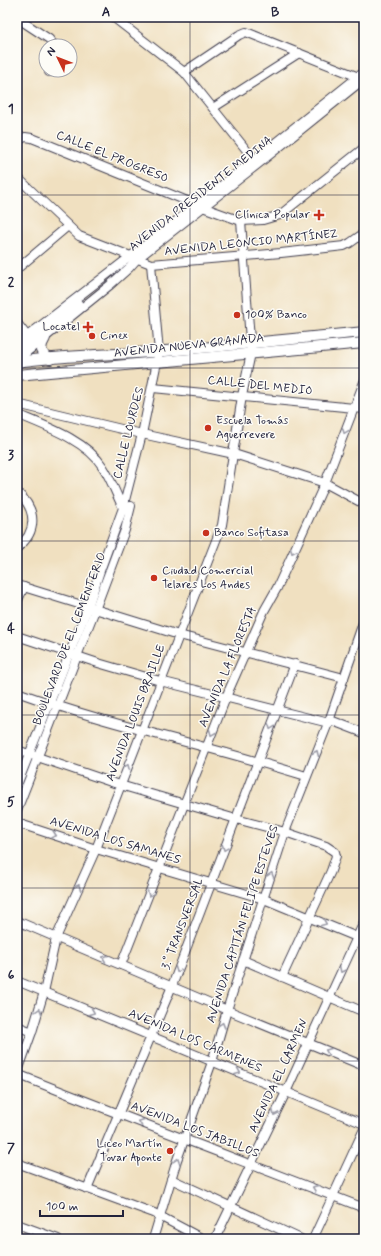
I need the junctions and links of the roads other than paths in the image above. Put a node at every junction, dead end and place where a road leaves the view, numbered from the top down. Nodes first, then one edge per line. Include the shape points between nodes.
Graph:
1 (113, 17) edge
2 (17, 18) edge
3 (47, 38) edge
4 (299, 54) junction
5 (184, 72) junction
6 (363, 77) edge
7 (213, 108) junction
8 (17, 141) edge
9 (364, 148) edge
10 (256, 162) junction
11 (17, 177) edge
12 (200, 206) junction
13 (241, 221) junction
14 (68, 226) junction
15 (364, 233) edge
16 (244, 256) junction
17 (133, 258) junction
18 (151, 264) junction
19 (17, 269) edge
20 (17, 323) edge
21 (364, 332) edge
22 (27, 336) junction
23 (45, 338) junction
24 (364, 343) edge
25 (17, 344) edge
26 (251, 348) junction
27 (159, 352) junction
28 (17, 353) edge
29 (50, 359) junction
30 (17, 361) edge
31 (157, 363) junction
32 (17, 375) edge
33 (364, 382) edge
34 (153, 388) junction
35 (242, 396) junction
36 (17, 404) edge
37 (354, 408) junction
38 (364, 409) edge
39 (17, 414) edge
40 (60, 414) junction
41 (51, 429) junction
42 (142, 434) junction
43 (234, 454) junction
44 (325, 482) junction
45 (17, 492) edge
46 (364, 504) edge
47 (123, 508) junction
48 (17, 548) edge
49 (20, 586) edge
50 (17, 602) edge
51 (92, 608) junction
52 (364, 620) edge
53 (179, 635) junction
54 (17, 636) edge
55 (246, 652) junction
56 (73, 654) junction
57 (295, 664) junction
58 (344, 678) junction
59 (160, 681) junction
60 (17, 692) edge
61 (226, 697) junction
62 (49, 704) junction
63 (57, 706) junction
64 (277, 709) junction
65 (329, 721) junction
66 (142, 730) junction
67 (364, 733) edge
68 (206, 747) junction
69 (17, 750) edge
70 (29, 754) junction
71 (38, 758) junction
72 (258, 761) junction
73 (306, 776) junction
74 (17, 785) edge
75 (120, 785) junction
76 (185, 804) junction
77 (17, 810) edge
78 (236, 819) junction
79 (17, 822) edge
80 (285, 832) junction
81 (96, 849) junction
82 (160, 868) junction
83 (211, 883) junction
84 (264, 899) junction
85 (310, 917) junction
86 (17, 921) edge
87 (364, 922) edge
88 (56, 938) junction
89 (361, 939) edge
90 (243, 960) junction
91 (122, 965) junction
92 (282, 977) junction
93 (17, 981) edge
94 (172, 986) junction
95 (44, 992) junction
96 (328, 997) junction
97 (227, 1010) junction
98 (364, 1012) edge
99 (17, 1026) edge
100 (32, 1032) junction
101 (152, 1036) junction
102 (308, 1043) junction
103 (212, 1062) junction
104 (364, 1066) edge
105 (17, 1074) edge
106 (286, 1092) junction
107 (118, 1114) junction
108 (364, 1124) edge
109 (364, 1129) edge
110 (185, 1138) junction
111 (17, 1163) edge
112 (251, 1164) junction
113 (171, 1179) junction
114 (87, 1189) junction
115 (332, 1195) junction
116 (231, 1206) junction
117 (364, 1208) edge
118 (160, 1217) junction
119 (17, 1224) edge
120 (58, 1239) edge
121 (153, 1239) edge
122 (203, 1239) edge
123 (215, 1239) edge
124 (301, 1239) edge
125 (313, 1239) edge

1 - 5 street
2 - 3 street
4 - 5 street via 246,32
4 - 6 street
4 - 7 street
5 - 7 street
6 - 10 street, AVENIDA PRESIDENTE MEDINA
7 - 10 street
8 - 12 street, CALLE EL PROGRESO via 26,137 32,138
9 - 13 street via 280,215 263,220
10 - 12 street, AVENIDA PRESIDENTE MEDINA
11 - 14 street, AVENIDA LEONCIO MARTÍNEZ
12 - 13 street, CALLE EL PROGRESO
12 - 17 street, AVENIDA PRESIDENTE MEDINA
12 - 17 street, AVENIDA PRESIDENTE MEDINA via 153,239
13 - 16 street, AVENIDA LOUIS BRAILLE
14 - 17 street, AVENIDA LEONCIO MARTÍNEZ via 79,236
14 - 19 street
15 - 16 street, AVENIDA LEONCIO MARTÍNEZ via 344,246
16 - 18 street, AVENIDA LEONCIO MARTÍNEZ
16 - 26 street, AVENIDA LOUIS BRAILLE
17 - 18 street, AVENIDA LEONCIO MARTÍNEZ
17 - 22 street, AVENIDA PRESIDENTE MEDINA
17 - 23 street, AVENIDA PRESIDENTE MEDINA via 129,268
17 - 28 street
18 - 27 street
20 - 22 street
21 - 26 main road, AVENIDA NUEVA GRANADA
22 - 25 street, AVENIDA PRESIDENTE MEDINA
23 - 29 main road via 41,350
23 - 30 street, AVENIDA PRESIDENTE MEDINA
24 - 26 main road, AVENIDA NUEVA GRANADA
26 - 27 main road, AVENIDA NUEVA GRANADA
26 - 31 main road, AVENIDA NUEVA GRANADA
26 - 35 street, AVENIDA LOUIS BRAILLE
27 - 29 main road, AVENIDA NUEVA GRANADA
27 - 31 street, CALLE LOURDES
29 - 30 main road, AVENIDA NUEVA GRANADA
31 - 32 main road, AVENIDA NUEVA GRANADA
31 - 34 street, CALLE LOURDES
33 - 37 street, AVENIDA LA FLORESTA
34 - 35 street, CALLE DEL MEDIO
34 - 42 street, CALLE LOURDES
35 - 37 street, CALLE DEL MEDIO
35 - 43 street, AVENIDA LOUIS BRAILLE
36 - 40 street
37 - 38 street, CALLE DEL MEDIO
37 -> 44 street, AVENIDA LA FLORESTA
39 - 41 street
40 - 41 street via 47,418 46,422
40 - 42 street
41 - 47 street via 92,454 102,465
42 - 43 street
42 - 47 street, CALLE LOURDES
43 - 44 street
43 - 53 street, AVENIDA LOUIS BRAILLE via 222,525
44 - 46 street
44 -> 55 street, AVENIDA LA FLORESTA
45 - 48 street via 26,502 33,520 29,534
47 - 51 street, BOULEVARD DE EL CEMENTERIO via 131,506 125,530
49 - 50 street
49 - 51 street
51 - 53 street
51 - 56 street
52 - 58 street, AVENIDA CAPITÁN FELIPE ESTEVES
53 - 55 street
53 - 59 street, AVENIDA LOUIS BRAILLE
54 - 56 street
55 - 57 street
55 - 61 street, AVENIDA LA FLORESTA
56 - 59 street
56 - 62 street
56 - 63 street, BOULEVARD DE EL CEMENTERIO
57 - 58 street
57 - 64 street, 3.° TRANSVERSAL
58 - 65 street, AVENIDA CAPITÁN FELIPE ESTEVES
59 - 61 street
59 - 66 street, AVENIDA LOUIS BRAILLE
60 - 62 street
61 - 64 street
61 -> 68 street, AVENIDA LA FLORESTA
62 - 63 street
62 - 70 street
63 - 66 street
63 - 71 street, BOULEVARD DE EL CEMENTERIO
64 - 65 street
64 -> 72 street, 3.° TRANSVERSAL
65 - 67 street
73 -> 65 street, AVENIDA CAPITÁN FELIPE ESTEVES
66 - 68 street
75 -> 66 street, AVENIDA LOUIS BRAILLE
68 - 72 street
68 - 76 street, AVENIDA LA FLORESTA
69 - 70 street
70 - 71 street
70 - 74 street
71 - 75 street
71 - 77 street, BOULEVARD DE EL CEMENTERIO
72 - 73 street
72 - 78 street, 3.° TRANSVERSAL
73 - 80 street, AVENIDA CAPITÁN FELIPE ESTEVES
75 - 76 street
75 - 81 street, AVENIDA LOUIS BRAILLE
76 - 78 street
76 - 82 street, AVENIDA LA FLORESTA
78 - 80 street
78 -> 83 street, 3.° TRANSVERSAL
79 -> 81 street, AVENIDA LOS SAMANES
84 -> 80 street, AVENIDA CAPITÁN FELIPE ESTEVES
80 - 85 street via 326,846 336,854
81 - 82 street, AVENIDA LOS SAMANES
88 -> 81 street, AVENIDA LOUIS BRAILLE
82 - 83 street, AVENIDA LOS SAMANES
82 -> 91 street, AVENIDA LA FLORESTA
83 - 84 street, AVENIDA LOS SAMANES
83 -> 94 street, 3.° TRANSVERSAL
84 - 85 street, AVENIDA LOS SAMANES
84 - 90 street, AVENIDA CAPITÁN FELIPE ESTEVES
85 -> 89 street, AVENIDA LOS SAMANES
85 - 92 street
86 - 88 street
87 - 89 street, AVENIDA EL CARMEN
91 -> 88 street
88 - 95 street, AVENIDA LOUIS BRAILLE
89 -> 96 street, AVENIDA EL CARMEN
90 - 92 street
90 - 97 street, AVENIDA CAPITÁN FELIPE ESTEVES
91 - 94 street
92 - 96 street
93 - 95 street, AVENIDA LOS CÁRMENES
94 - 97 street
94 - 101 street, 3.° TRANSVERSAL
100 -> 95 street, AVENIDA LOUIS BRAILLE
95 -> 101 street, AVENIDA LOS CÁRMENES
96 - 98 street
96 - 102 street, AVENIDA EL CARMEN
97 - 102 street
103 -> 97 street, AVENIDA CAPITÁN FELIPE ESTEVES
99 - 100 street
100 - 105 street, AVENIDA LOUIS BRAILLE
101 - 103 street, AVENIDA LOS CÁRMENES
101 - 107 street, 3.° TRANSVERSAL
104 -> 102 street
102 - 106 street, AVENIDA EL CARMEN
103 -> 106 street, AVENIDA LOS CÁRMENES
103 - 110 street, AVENIDA CAPITÁN FELIPE ESTEVES
105 - 107 street, AVENIDA LOS JABILLOS
106 - 108 street, AVENIDA LOS CÁRMENES
106 -> 112 street, AVENIDA EL CARMEN
110 -> 107 street, AVENIDA LOS JABILLOS
107 - 114 street, 3.° TRANSVERSAL
109 - 115 street
110 - 112 street, AVENIDA LOS JABILLOS
113 -> 110 street, AVENIDA CAPITÁN FELIPE ESTEVES
111 - 114 street
115 -> 112 street, AVENIDA LOS JABILLOS
112 - 116 street, AVENIDA EL CARMEN
113 - 116 street
113 - 118 street, AVENIDA CAPITÁN FELIPE ESTEVES
114 - 118 street
115 - 117 street, AVENIDA LOS JABILLOS
115 - 125 street
116 - 123 street, AVENIDA EL CARMEN
116 - 124 street
118 - 121 street, AVENIDA CAPITÁN FELIPE ESTEVES
118 - 122 street
119 - 120 street

